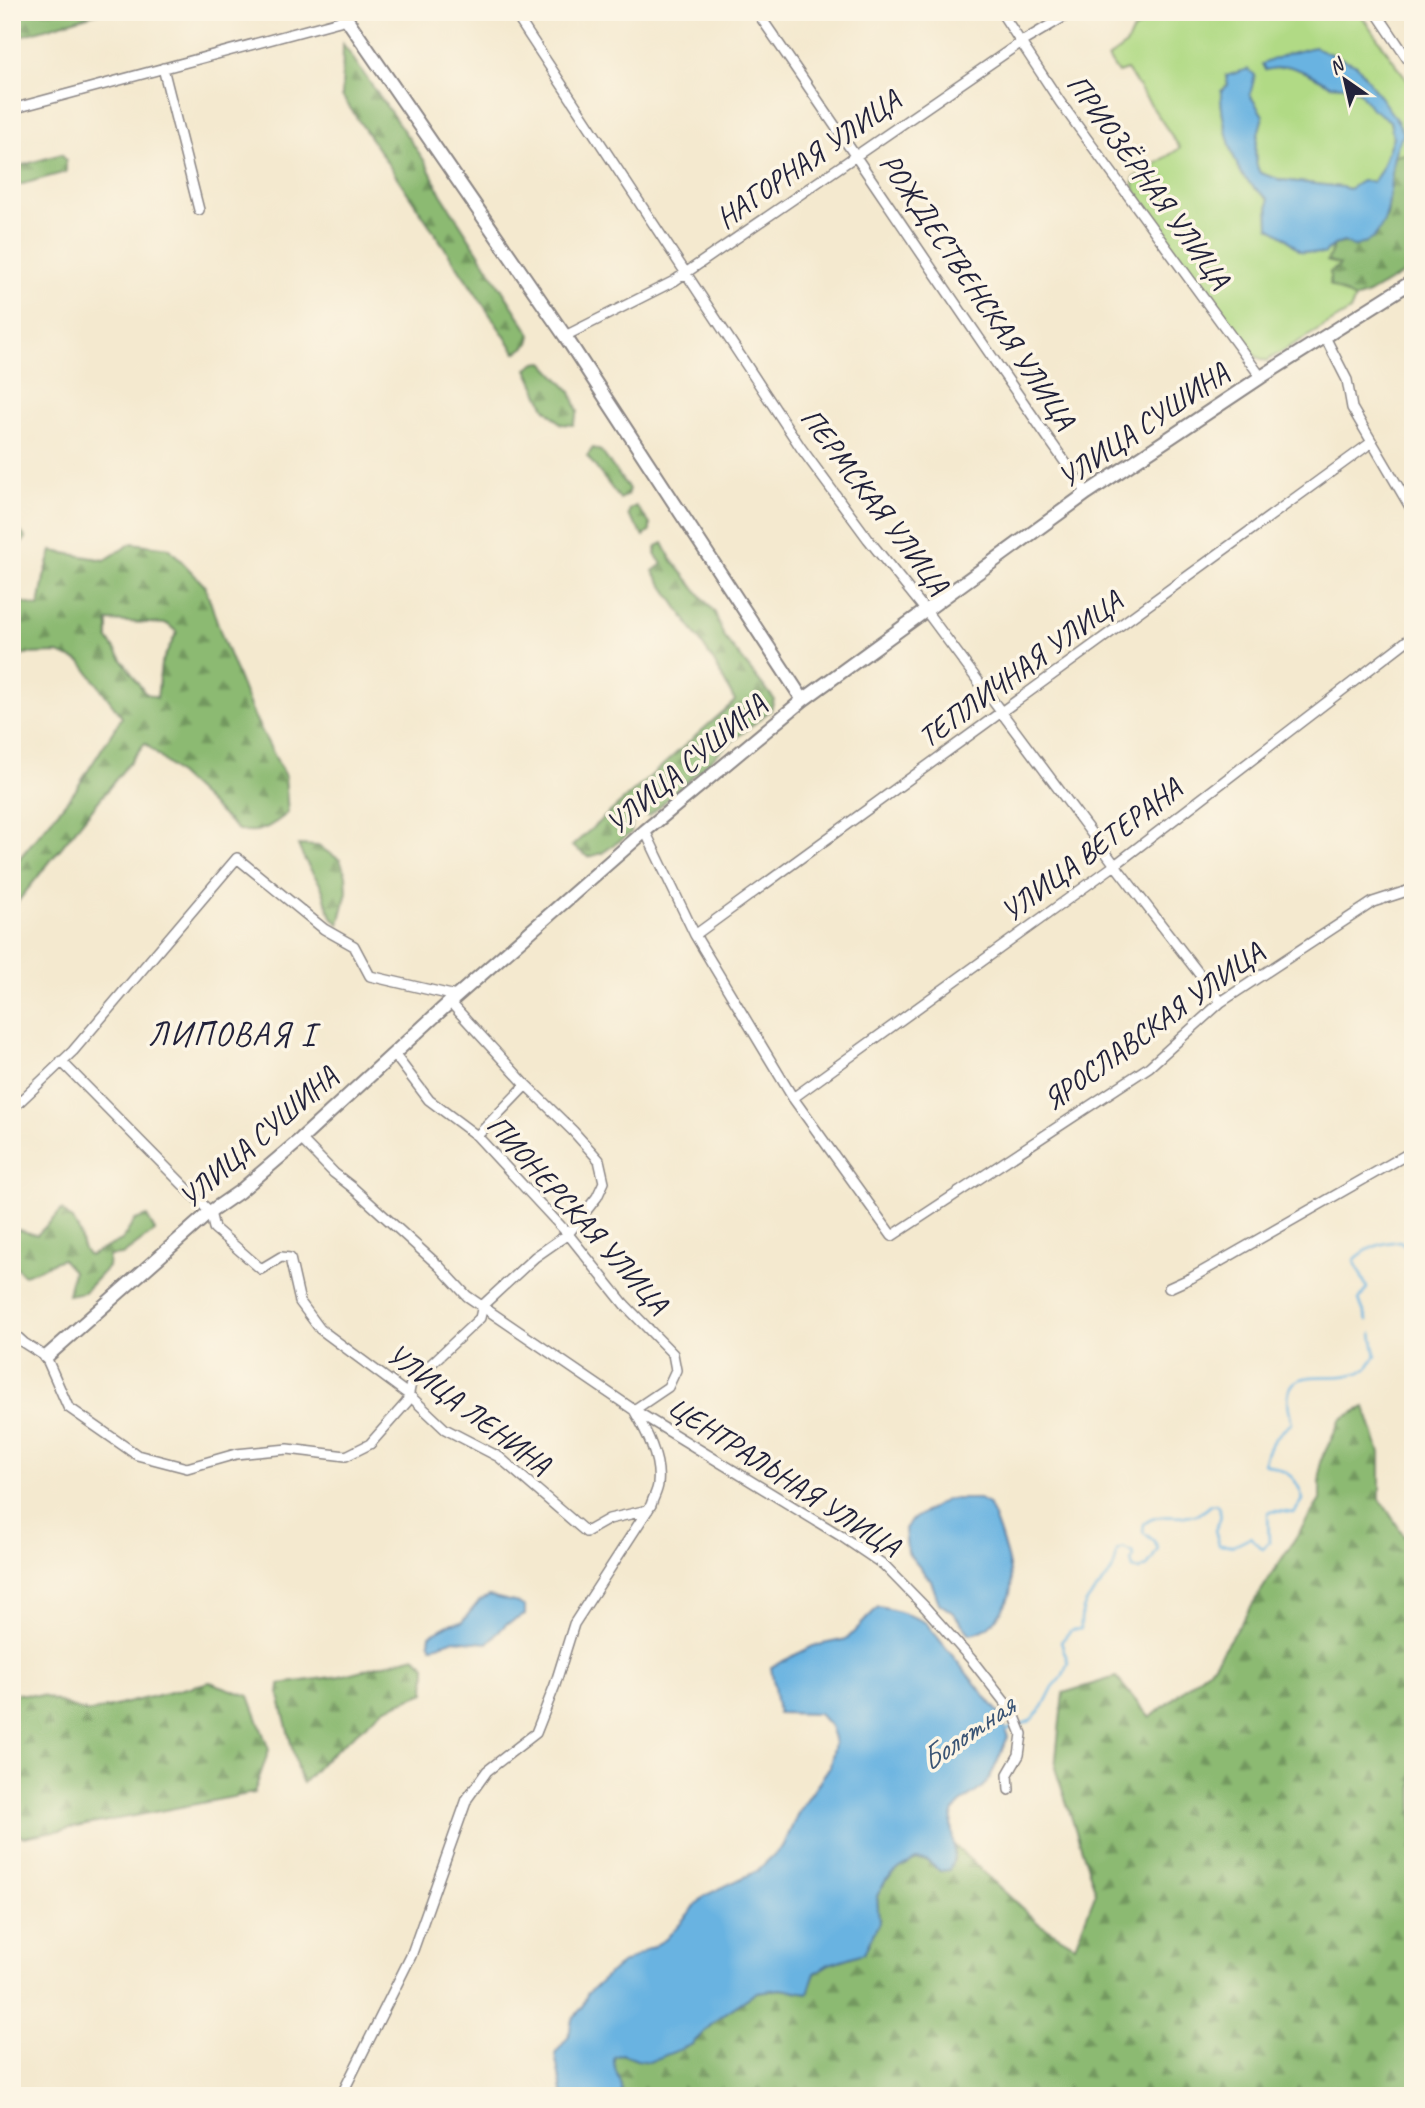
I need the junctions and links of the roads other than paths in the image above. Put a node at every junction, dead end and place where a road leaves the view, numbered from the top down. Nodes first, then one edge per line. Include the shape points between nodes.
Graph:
1 (514, 12) edge
2 (757, 12) edge
3 (1001, 12) edge
4 (1072, 12) edge
5 (1376, 12) edge
6 (345, 16) edge
7 (1020, 43) junction
8 (1413, 67) edge
9 (163, 68) junction
10 (12, 109) edge
11 (857, 155) junction
12 (199, 209) dead end
13 (685, 274) junction
14 (1412, 282) edge
15 (565, 336) junction
16 (1325, 337) junction
17 (1261, 377) junction
18 (1372, 442) junction
19 (1087, 494) junction
20 (1413, 512) edge
21 (926, 611) junction
22 (1413, 636) edge
23 (803, 700) junction
24 (1001, 714) junction
25 (645, 831) junction
26 (1115, 865) junction
27 (1413, 894) edge
28 (695, 934) junction
29 (453, 999) junction
30 (1221, 1002) junction
31 (394, 1054) junction
32 (61, 1061) junction
33 (526, 1085) junction
34 (793, 1098) junction
35 (12, 1109) edge
36 (477, 1136) junction
37 (301, 1139) junction
38 (1413, 1151) edge
39 (210, 1212) junction
40 (568, 1234) junction
41 (1169, 1287) dead end
42 (483, 1305) junction
43 (12, 1332) edge
44 (24, 1343) junction
45 (12, 1349) edge
46 (46, 1357) junction
47 (409, 1395) junction
48 (634, 1410) junction
49 (648, 1510) junction
50 (1009, 1790) dead end
51 (341, 2096) edge

1 - 13 street, ПЕРМСКАЯ УЛИЦА
2 - 11 street, РОЖДЕСТВЕНСКАЯ УЛИЦА
3 - 7 street, ПРИОЗЁРНАЯ УЛИЦА
4 - 7 street, НАГОРНАЯ УЛИЦА
5 - 8 street
6 - 9 street
6 - 15 street
7 - 11 street, НАГОРНАЯ УЛИЦА
7 - 17 street, ПРИОЗЁРНАЯ УЛИЦА
9 - 10 street
9 - 12 street
11 - 13 street, НАГОРНАЯ УЛИЦА
11 - 19 street, РОЖДЕСТВЕНСКАЯ УЛИЦА
13 - 15 street, НАГОРНАЯ УЛИЦА
13 - 21 street, ПЕРМСКАЯ УЛИЦА via 801,448
14 - 16 street, УЛИЦА СУШИНА
15 - 23 street
16 - 17 street, УЛИЦА СУШИНА
16 - 18 street via 1347,380 1352,408
17 - 19 street, УЛИЦА СУШИНА
18 - 20 street
18 - 24 street, ТЕПЛИЧНАЯ УЛИЦА
19 - 21 street, УЛИЦА СУШИНА
21 - 23 street, УЛИЦА СУШИНА
21 - 24 street, ПЕРМСКАЯ УЛИЦА
22 - 26 street, УЛИЦА ВЕТЕРАНА
23 - 25 street, УЛИЦА СУШИНА
24 - 26 street, ПЕРМСКАЯ УЛИЦА
24 - 28 street, ТЕПЛИЧНАЯ УЛИЦА
25 - 28 street
25 - 29 street, УЛИЦА СУШИНА
26 - 30 street, ПЕРМСКАЯ УЛИЦА
26 - 34 street, УЛИЦА ВЕТЕРАНА
27 - 30 street, ЯРОСЛАВСКАЯ УЛИЦА via 1407,891 1373,902
28 - 34 street
29 - 31 street, УЛИЦА СУШИНА
29 - 32 street via 370,976 354,946 324,929 237,858
29 - 33 street
30 - 34 street, ЯРОСЛАВСКАЯ УЛИЦА via 1149,1066 892,1236
31 - 36 street, ПИОНЕРСКАЯ УЛИЦА via 429,1100
31 - 37 street, УЛИЦА СУШИНА
32 - 35 street
32 - 39 street, УЛИЦА ЛЕНИНА
33 - 36 street
33 - 40 street via 599,1160 604,1182
36 - 40 street, ПИОНЕРСКАЯ УЛИЦА
37 - 39 street, УЛИЦА СУШИНА
37 - 42 street, ЦЕНТРАЛЬНАЯ УЛИЦА via 467,1296
38 - 41 street
39 - 46 street, УЛИЦА СУШИНА
39 - 47 street, УЛИЦА ЛЕНИНА via 214,1228 261,1269 281,1256 290,1258 300,1303 320,1329
40 - 42 street via 535,1257
40 - 48 street, ПИОНЕРСКАЯ УЛИЦА via 624,1304 673,1354 676,1370 668,1387
42 - 47 street via 480,1318 411,1383
42 - 48 street, ЦЕНТРАЛЬНАЯ УЛИЦА
43 - 44 street
44 - 45 street
44 - 46 street
46 - 47 street via 68,1407 137,1455 187,1468 236,1454 288,1449 346,1456 370,1444
47 - 49 street, УЛИЦА ЛЕНИНА via 445,1429 499,1457 586,1532 609,1519
48 - 49 street, ЦЕНТРАЛЬНАЯ УЛИЦА via 656,1461 658,1485
48 - 50 street, ЦЕНТРАЛЬНАЯ УЛИЦА via 884,1565 971,1659 1014,1714 1022,1734 1019,1755 1008,1774
49 - 51 street, ЦЕНТРАЛЬНАЯ УЛИЦА via 574,1624 536,1733 487,1771 467,1799 411,1956

